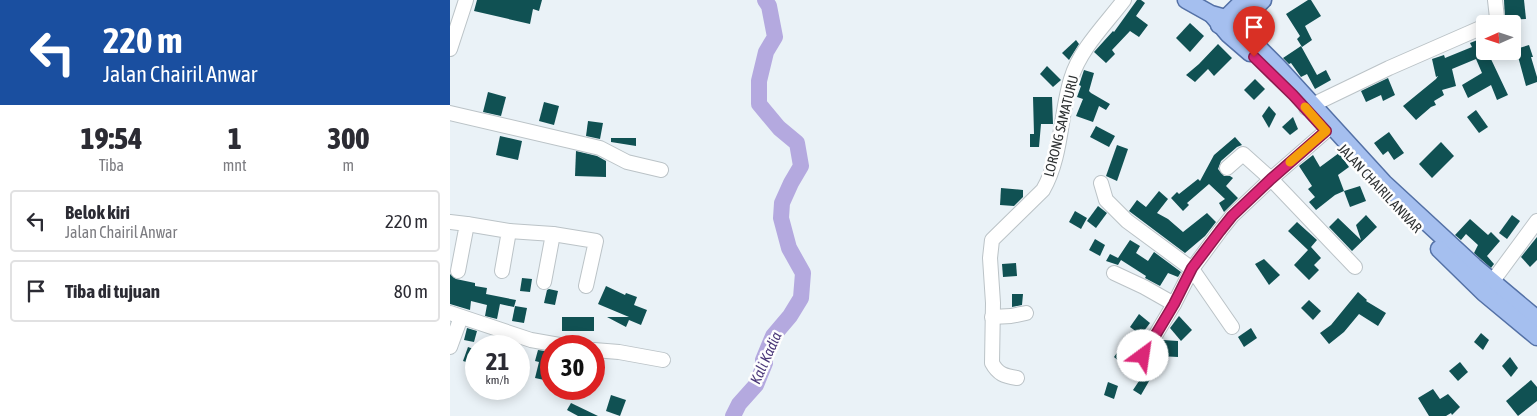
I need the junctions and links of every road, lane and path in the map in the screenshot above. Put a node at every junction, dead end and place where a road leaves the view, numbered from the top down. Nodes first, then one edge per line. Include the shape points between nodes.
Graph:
1 (466, 0) edge
2 (1124, 0) edge
3 (1186, 0) edge
4 (1244, 0) edge
5 (1263, 0) edge
6 (1495, 0) edge
7 (1497, 15) edge
8 (1224, 23) junction
9 (1476, 30) edge
10 (450, 50) edge
11 (1309, 107) junction
12 (450, 113) edge
13 (1326, 131) junction
14 (1227, 168) dead end
15 (661, 170) dead end
16 (1271, 179) junction
17 (1101, 182) dead end
18 (1537, 221) edge
19 (450, 222) edge
20 (467, 224) junction
21 (509, 231) junction
22 (552, 234) junction
23 (1355, 267) dead end
24 (1192, 268) junction
25 (458, 271) dead end
26 (502, 271) dead end
27 (1114, 273) dead end
28 (544, 282) dead end
29 (1492, 282) junction
30 (586, 286) dead end
31 (1174, 304) junction
32 (1026, 313) dead end
33 (456, 315) edge
34 (992, 317) junction
35 (1537, 319) edge
36 (1232, 327) dead end
37 (1537, 337) edge
38 (540, 342) edge
39 (450, 347) edge
40 (605, 351) edge
41 (1143, 356) dead end
42 (663, 360) dead end
43 (1017, 378) dead end

1 - 10 street
2 - 34 street, LORONG SAMATURU via 1077,64 1070,81 1047,183 992,240
3 - 8 main road, JALAN CHAIRIL ANWAR
4 - 8 main road
5 - 8 main road
6 - 7 street
8 - 11 main road, JALAN CHAIRIL ANWAR via 1278,66
9 - 11 street
11 - 13 main road, JALAN CHAIRIL ANWAR
11 - 29 main road, JALAN CHAIRIL ANWAR via 1384,183
12 - 15 street via 600,148 627,162
13 - 16 street
13 - 37 main road, JALAN CHAIRIL ANWAR via 1418,229 1484,293
14 - 16 street via 1243,154
16 - 23 street
16 - 24 street via 1232,216
17 - 24 street via 1106,200 1127,221
18 - 29 street
19 - 20 street
20 - 21 street
20 - 25 street
21 - 22 street
21 - 26 street
22 - 28 street
22 - 30 street via 596,241
24 - 31 street
24 - 36 street
27 - 31 street
29 - 35 main road, JALAN CHAIRIL ANWAR
31 - 41 street
32 - 34 street
33 - 38 street
33 - 39 street
34 - 43 street, LORONG SAMATURU via 992,363 1002,375
40 - 42 street

